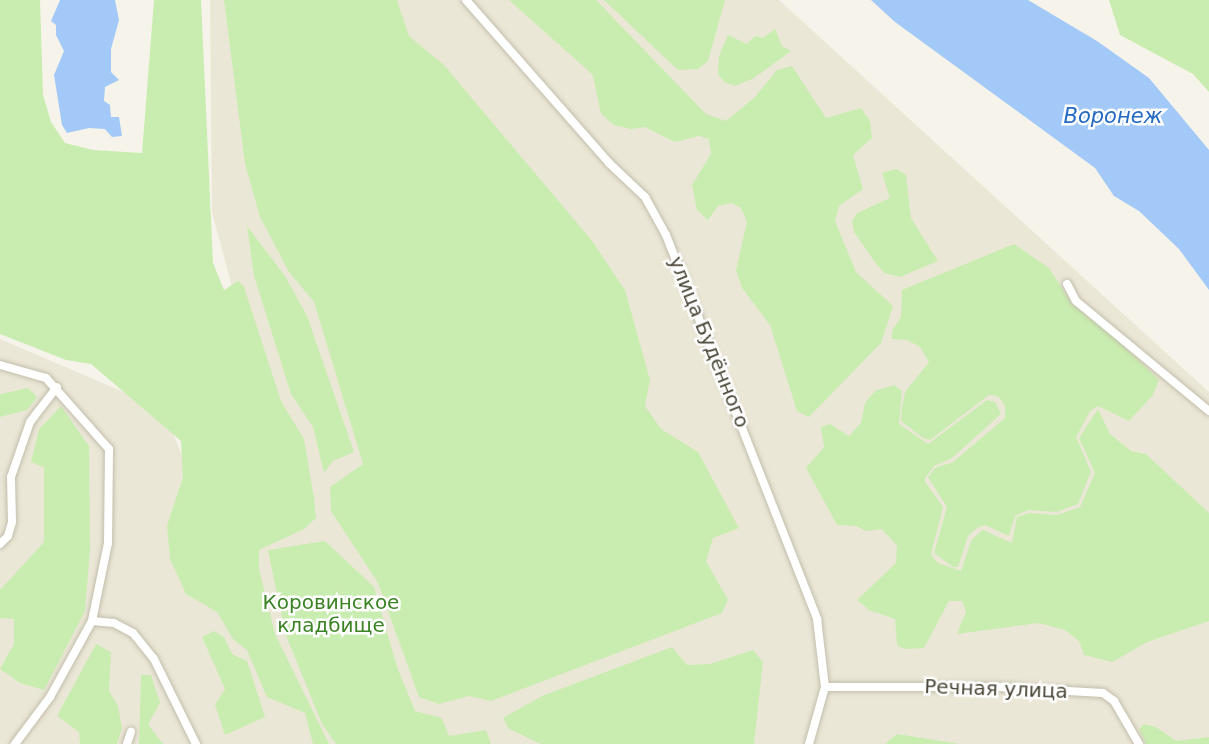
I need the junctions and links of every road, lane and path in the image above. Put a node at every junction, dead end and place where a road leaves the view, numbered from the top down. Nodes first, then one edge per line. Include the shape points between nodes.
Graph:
1 (466, 0) edge
2 (1067, 284) dead end
3 (0, 365) edge
4 (57, 387) junction
5 (1209, 411) edge
6 (0, 544) edge
7 (93, 621) junction
8 (825, 687) junction
9 (131, 732) dead end
10 (15, 744) edge
11 (127, 744) edge
12 (196, 744) edge
13 (809, 744) edge
14 (1139, 744) edge

1 - 8 street, улица Будённого via 609,163 645,197 656,215 810,597 820,632
2 - 5 street via 1076,301
3 - 4 street via 46,378
4 - 6 street via 30,422 11,477 12,522 8,536
4 - 7 street via 109,449 108,543
7 - 10 street via 50,698
7 - 12 street via 114,623 133,633 154,659
8 - 13 street, улица Будённого
8 - 14 street, Речная улица via 998,687 1103,693 1114,701
9 - 11 street

